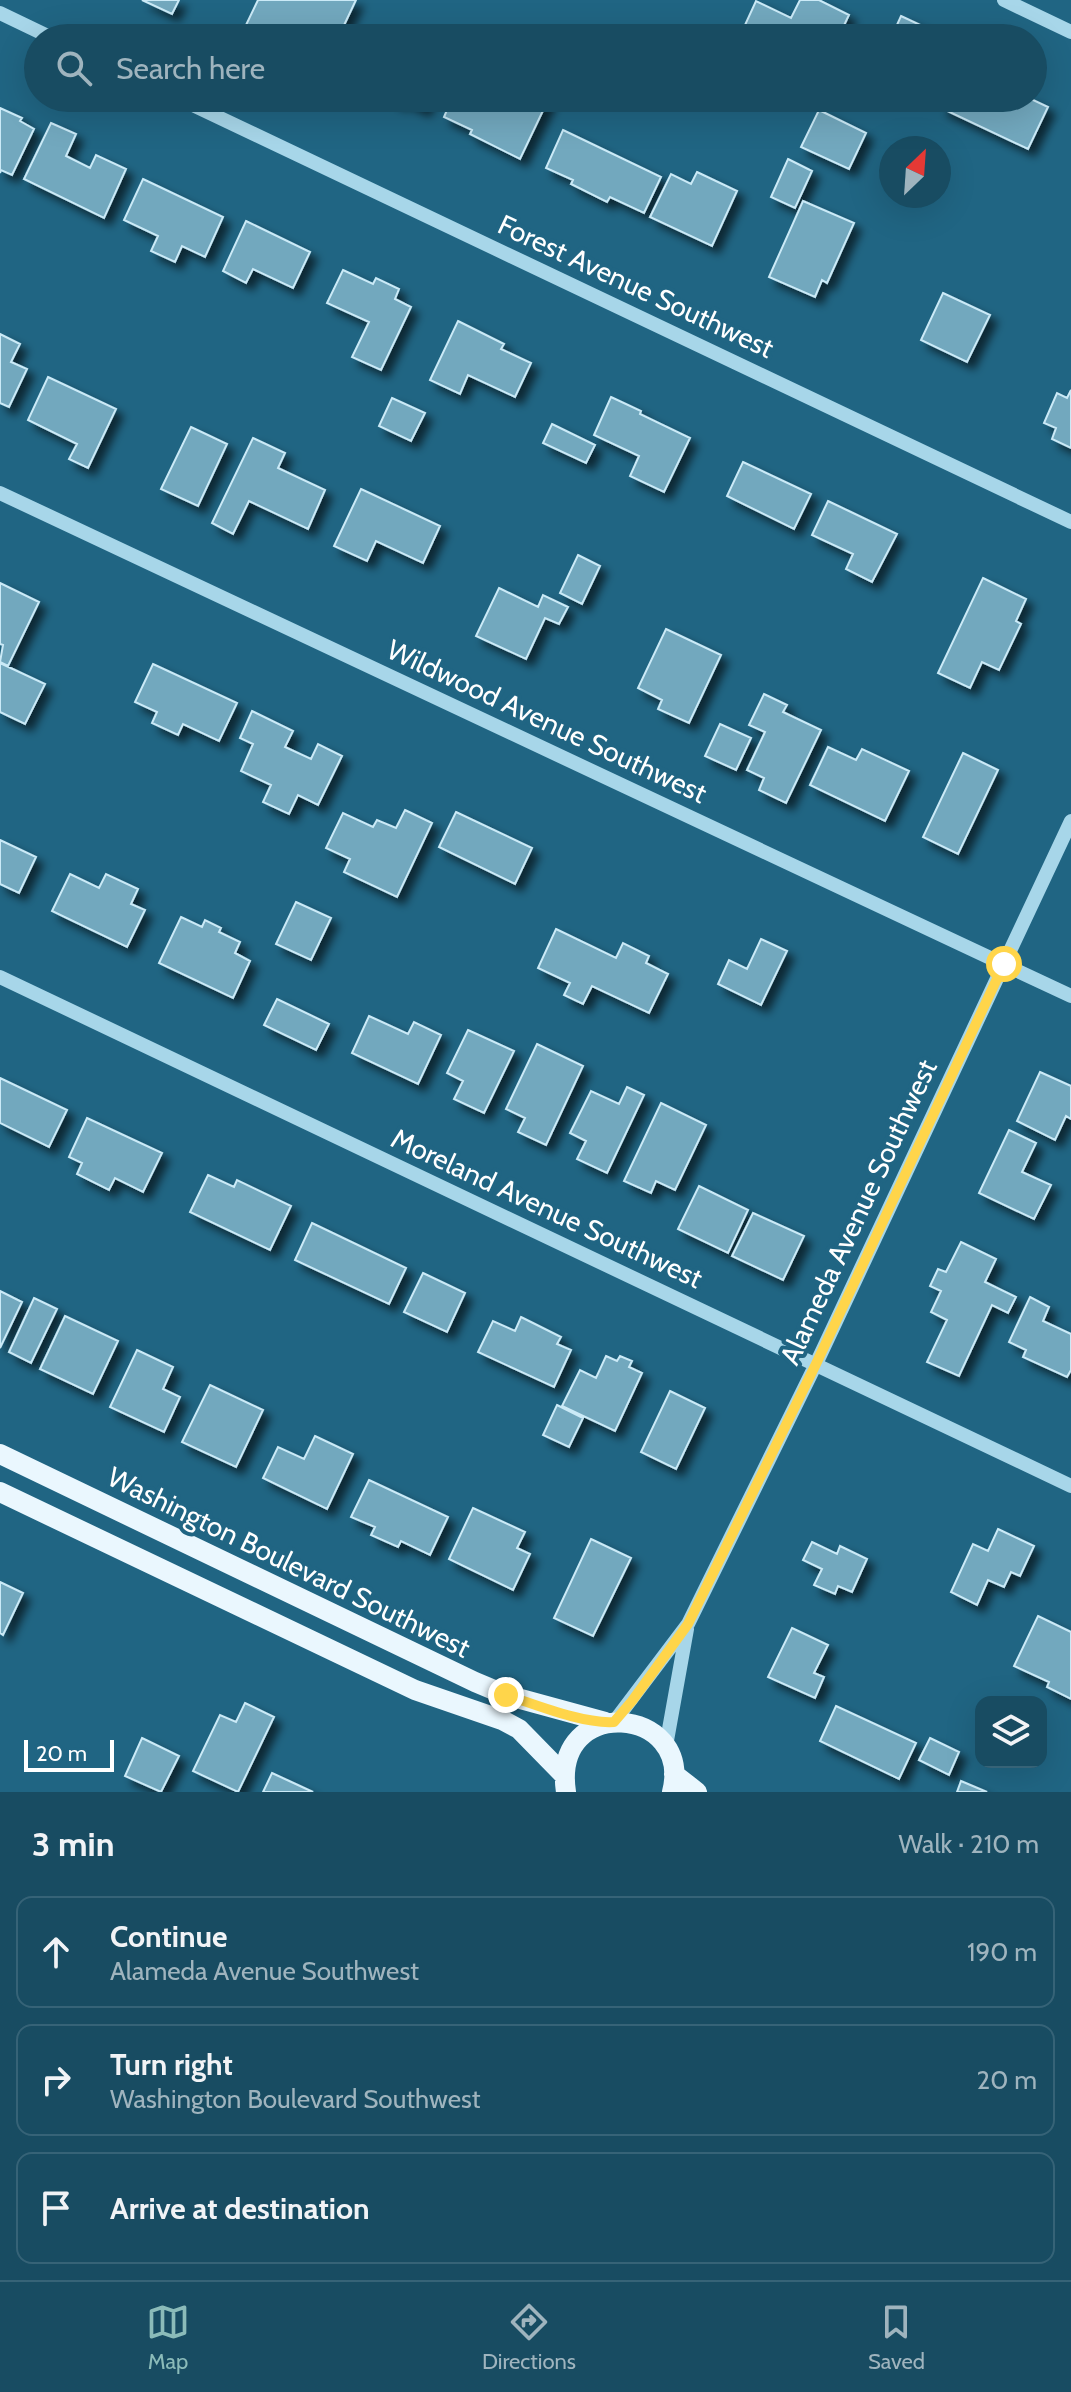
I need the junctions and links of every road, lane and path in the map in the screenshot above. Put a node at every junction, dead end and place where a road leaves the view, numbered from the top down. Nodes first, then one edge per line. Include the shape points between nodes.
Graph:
1 (1004, 0) edge
2 (0, 13) edge
3 (24, 25) edge
4 (1071, 32) edge
5 (207, 112) edge
6 (0, 493) edge
7 (1071, 522) edge
8 (1071, 821) edge
9 (1004, 964) junction
10 (0, 977) edge
11 (1071, 996) edge
12 (816, 1364) junction
13 (0, 1454) edge
14 (1071, 1486) edge
15 (0, 1492) edge
16 (688, 1624) junction
17 (609, 1722) junction
18 (666, 1746) junction
19 (673, 1783) edge
20 (565, 1784) edge
21 (697, 1792) edge

1 - 4 street
2 - 3 street
5 - 7 street, Forest Avenue Southwest
6 - 9 street, Wildwood Avenue Southwest
8 - 9 street, Alameda Avenue Southwest
9 - 11 street, Wildwood Avenue Southwest
9 - 12 street, Alameda Avenue Southwest
10 - 12 street, Moreland Avenue Southwest
12 - 14 street, Moreland Avenue Southwest
12 - 16 street, Alameda Avenue Southwest
13 - 17 main road, Washington Boulevard Southwest via 475,1682
15 - 20 main road, Washington Boulevard Southwest via 415,1690 502,1720 519,1729
16 - 17 street, Alameda Avenue Southwest via 632,1701
16 - 18 street, Alameda Avenue Southwest
17 - 18 main road, Washington Boulevard Southwest via 639,1725
17 - 20 main road via 576,1742 567,1757
18 - 19 main road
19 - 21 main road

